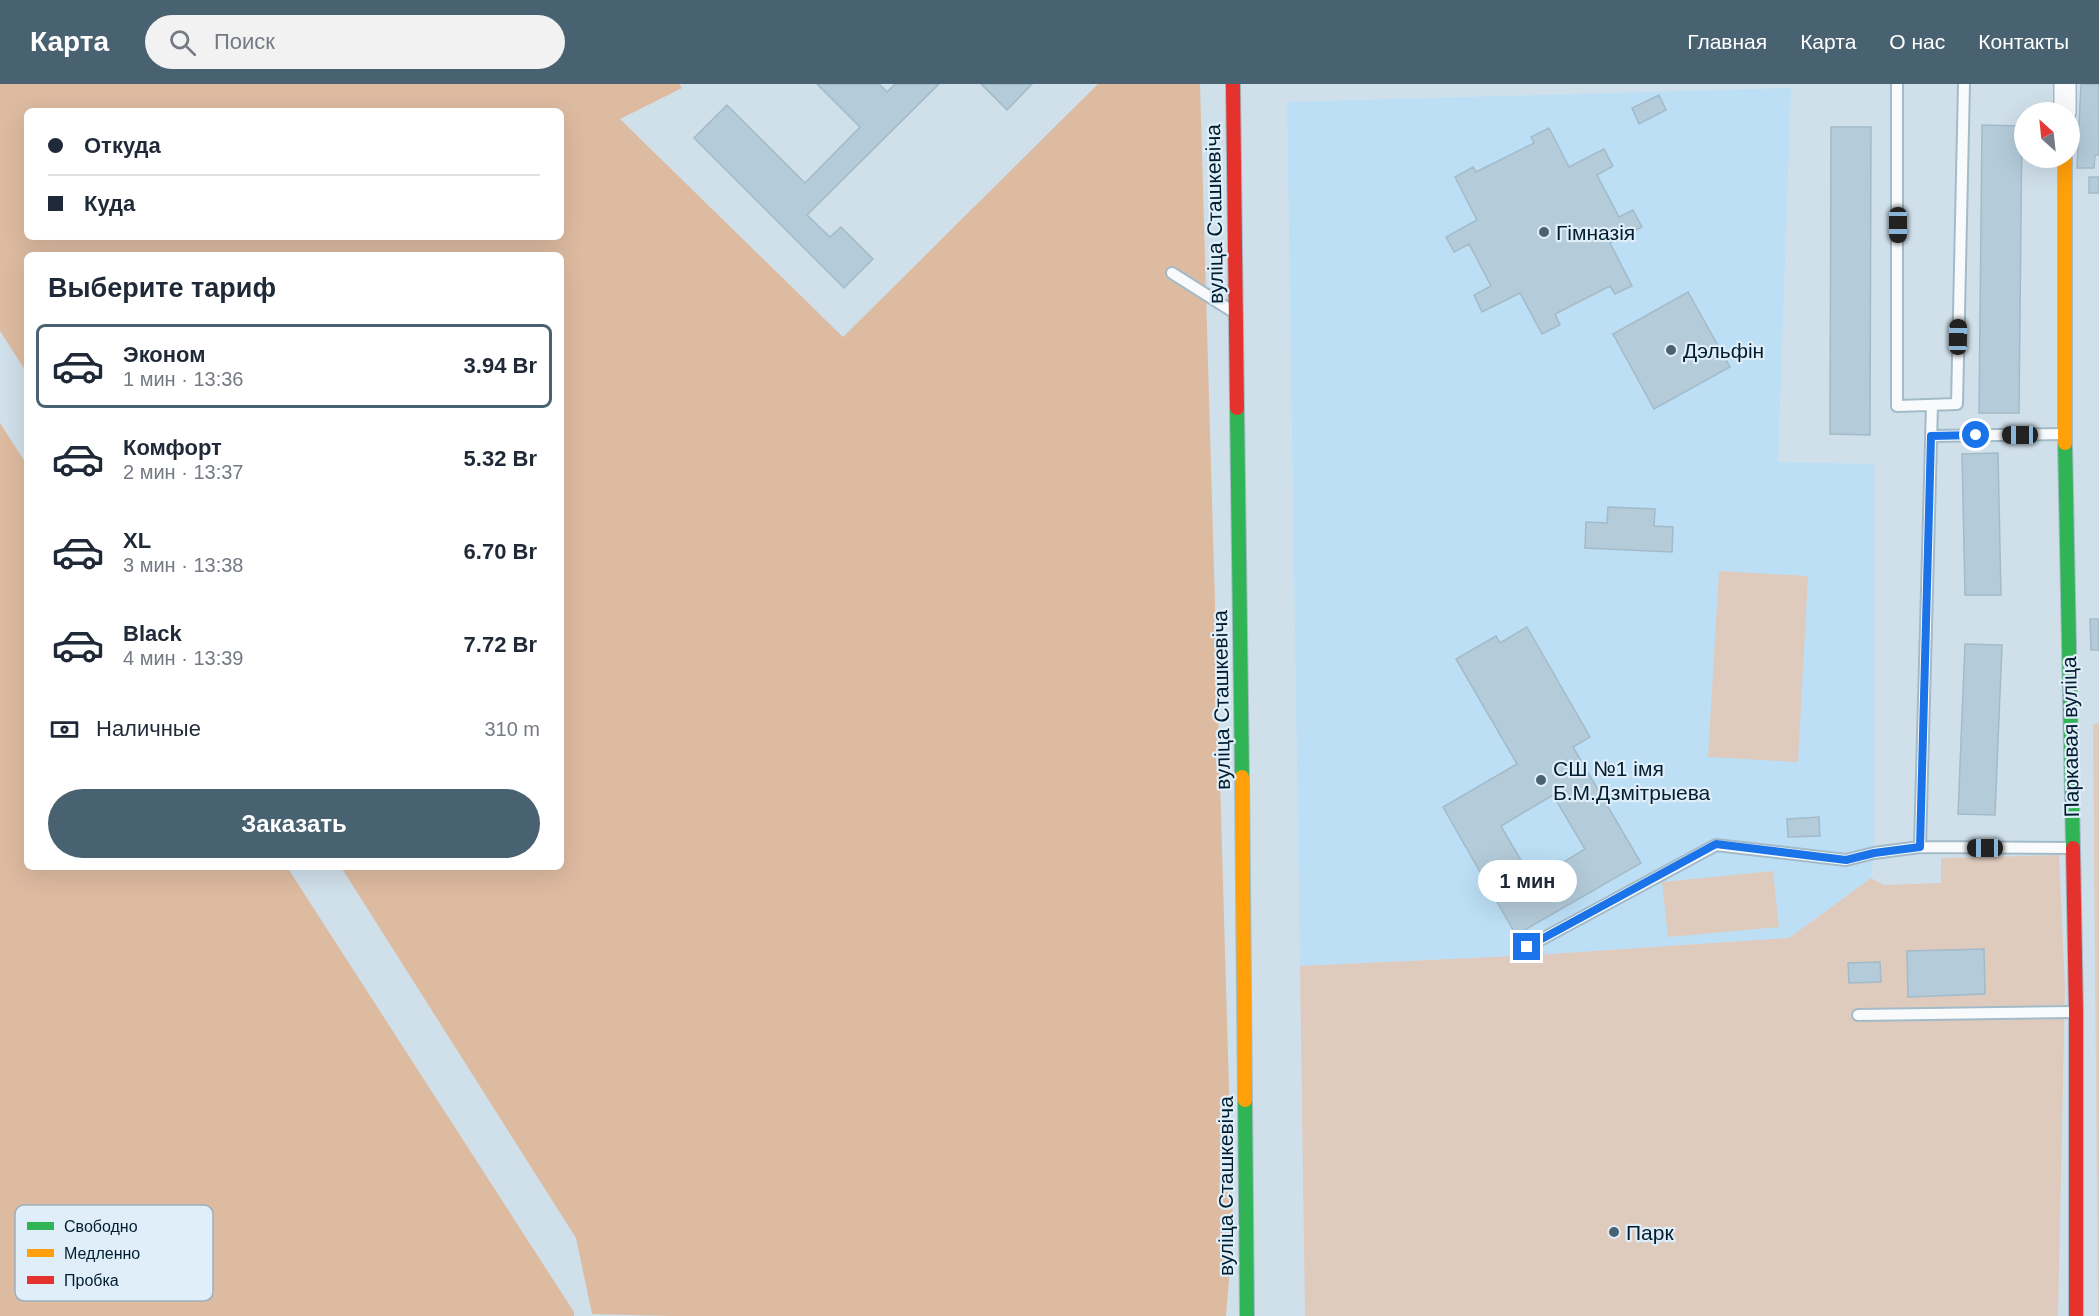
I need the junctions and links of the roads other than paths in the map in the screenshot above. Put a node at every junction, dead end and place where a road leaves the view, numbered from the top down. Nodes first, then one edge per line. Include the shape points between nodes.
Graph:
1 (1233, 84) edge
2 (1897, 84) edge
3 (1964, 84) edge
4 (2065, 84) edge
5 (2065, 102) edge
6 (2065, 168) edge
7 (1172, 273) dead end
8 (1237, 315) junction
9 (1932, 405) junction
10 (2065, 434) junction
11 (1931, 436) junction
12 (1920, 847) junction
13 (2072, 848) junction
14 (1527, 947) dead end
15 (2076, 1012) junction
16 (1858, 1015) dead end
17 (1247, 1316) edge
18 (2076, 1316) edge

1 - 8 street, вуліца Сташкевіча
2 - 9 lane via 1897,406
3 - 9 lane via 1957,404
4 - 5 street
6 - 10 street, Паркавая вуліца
7 - 8 lane
8 - 17 street, вуліца Сташкевіча
9 - 11 lane
10 - 11 lane
10 - 13 street, Паркавая вуліца
11 - 12 lane
12 - 13 lane
12 - 14 lane via 1846,860 1716,844
13 - 15 street, Паркавая вуліца
15 - 16 lane
15 - 18 street, Паркавая вуліца

